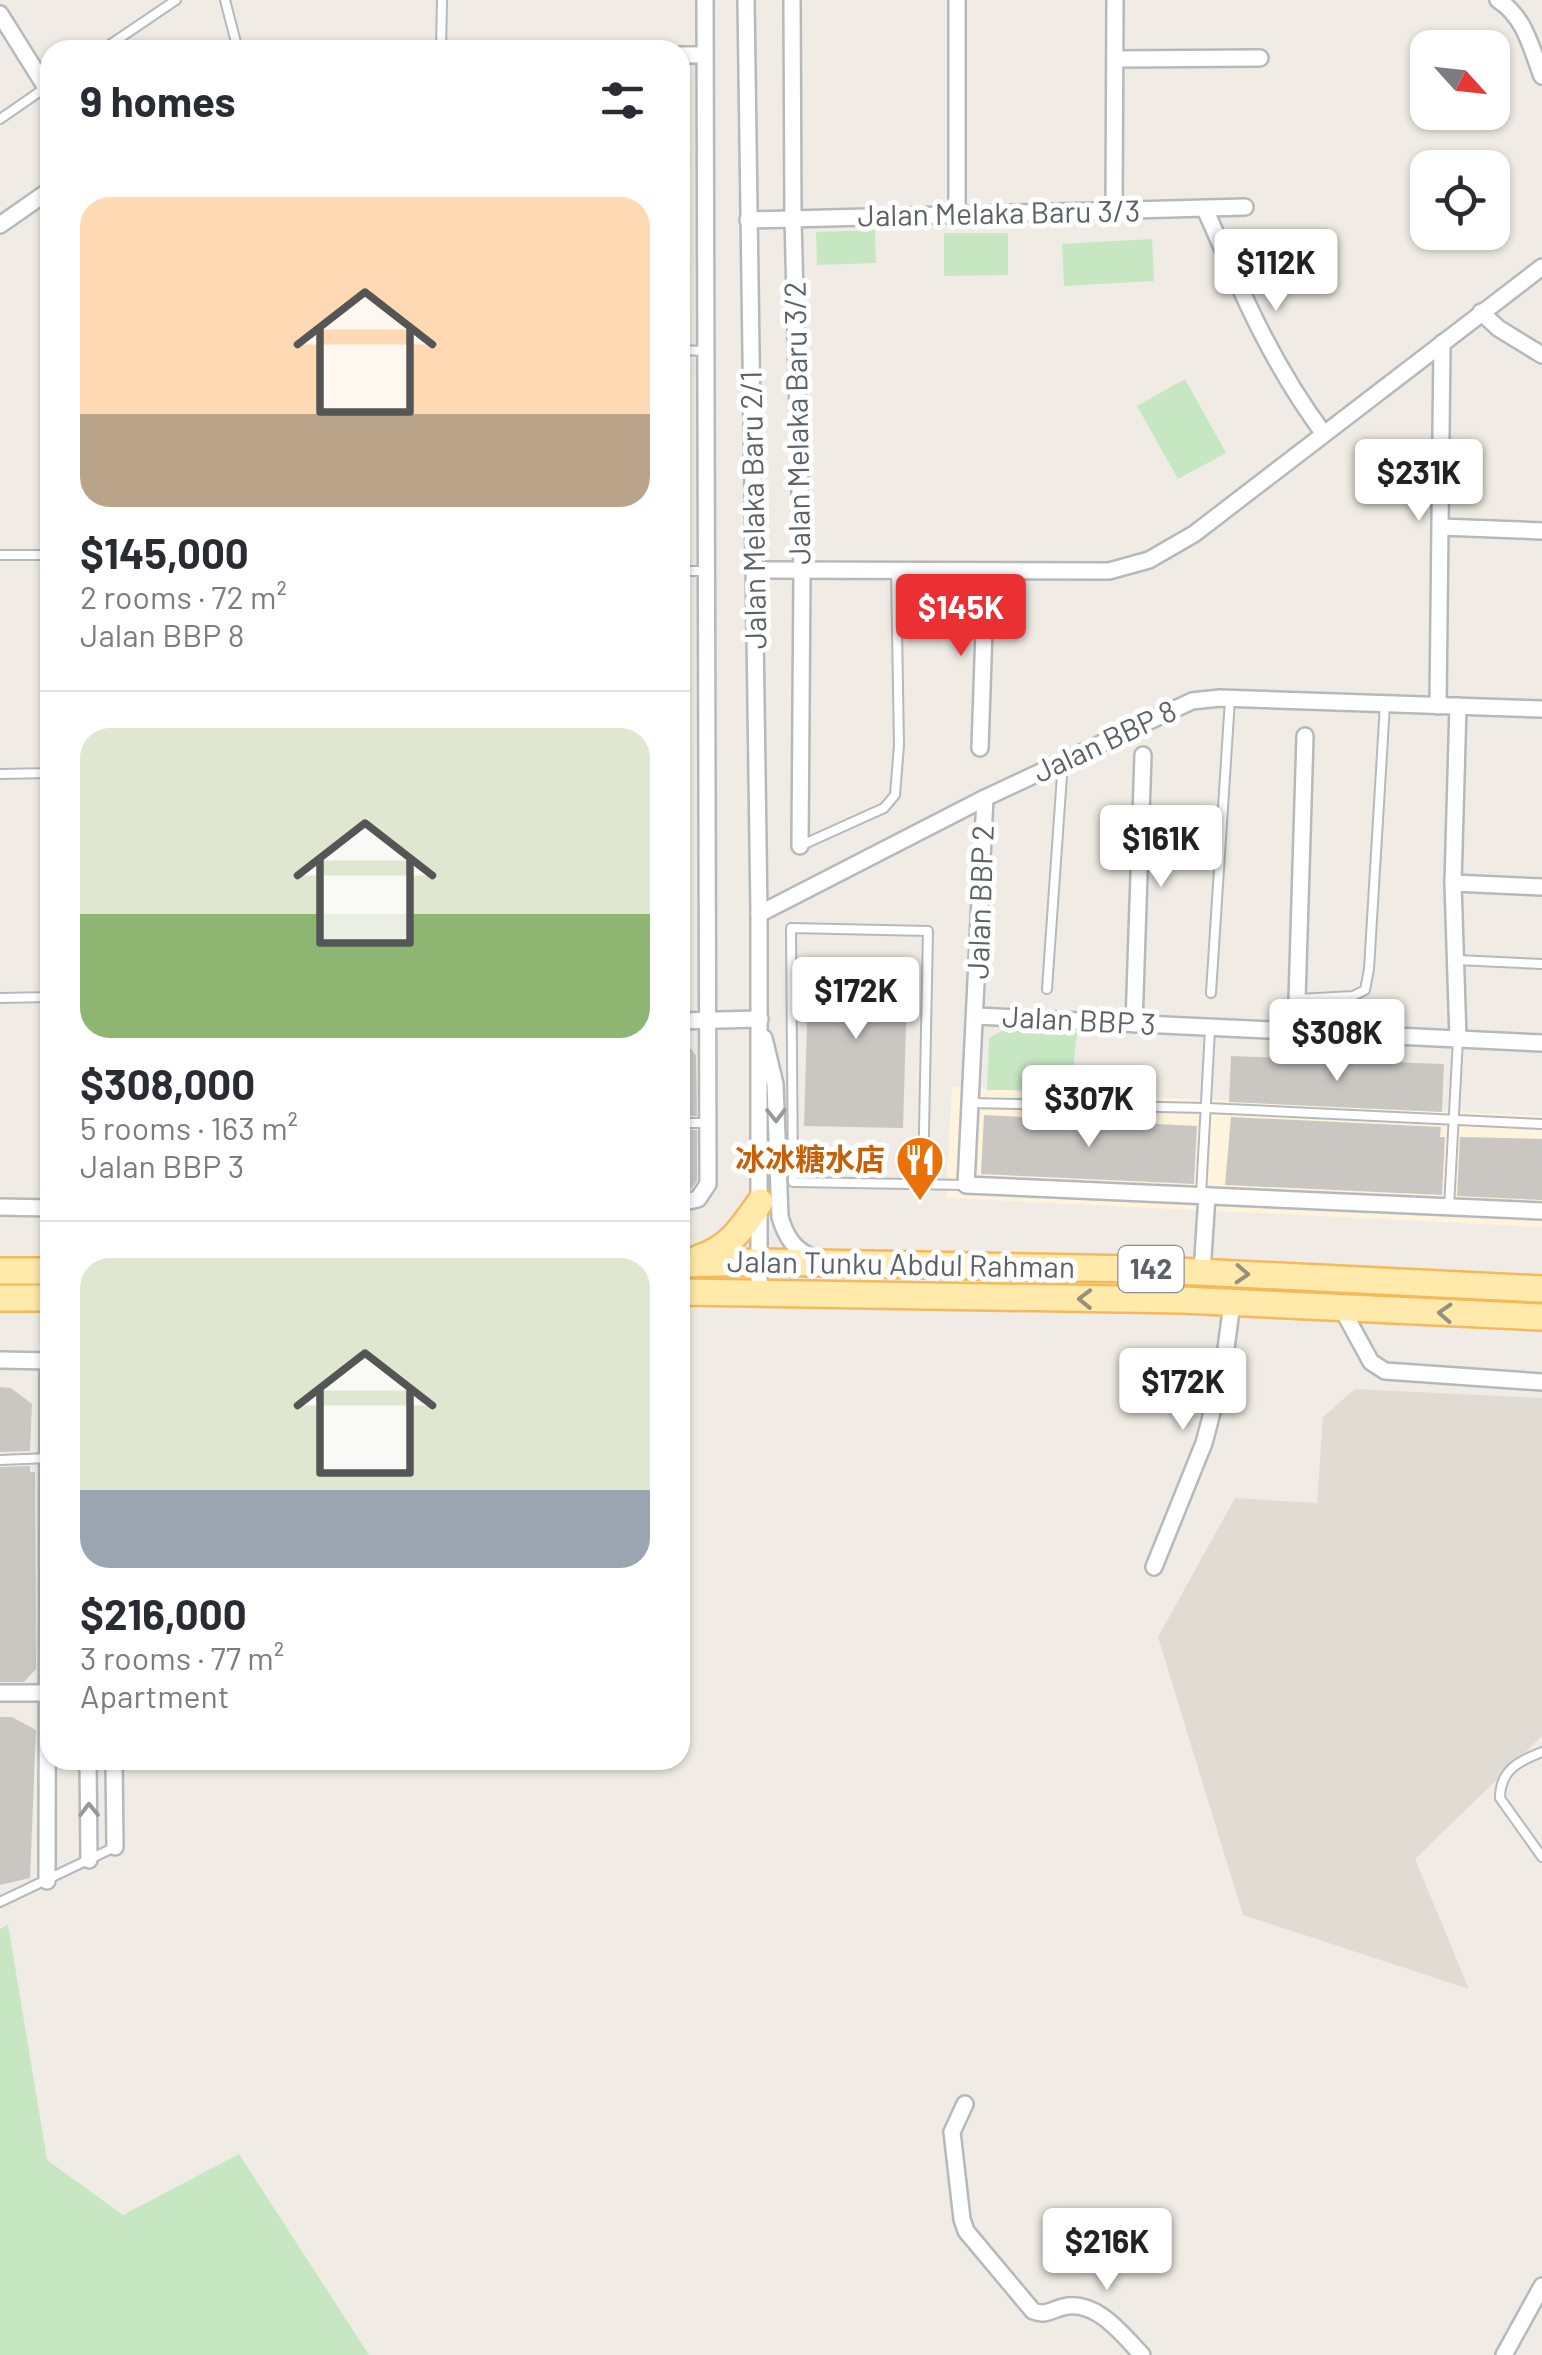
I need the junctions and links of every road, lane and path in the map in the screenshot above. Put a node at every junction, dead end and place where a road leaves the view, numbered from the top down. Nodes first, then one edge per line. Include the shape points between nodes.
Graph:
1 (176, 0) edge
2 (226, 0) edge
3 (442, 0) edge
4 (705, 0) edge
5 (746, 0) edge
6 (792, 0) edge
7 (957, 0) edge
8 (1115, 0) edge
9 (1498, 0) edge
10 (0, 14) edge
11 (117, 40) edge
12 (236, 40) edge
13 (441, 40) edge
14 (690, 55) edge
15 (704, 55) junction
16 (1115, 58) junction
17 (1260, 58) dead end
18 (40, 75) edge
19 (1542, 76) edge
20 (40, 95) edge
21 (0, 120) edge
22 (40, 197) edge
23 (1245, 207) dead end
24 (1205, 209) junction
25 (1114, 212) junction
26 (957, 215) junction
27 (793, 219) junction
28 (748, 220) junction
29 (0, 225) edge
30 (1542, 267) edge
31 (1481, 312) junction
32 (1442, 343) junction
33 (690, 350) edge
34 (704, 351) junction
35 (1542, 355) edge
36 (1324, 434) junction
37 (1441, 527) junction
38 (1542, 531) edge
39 (0, 556) edge
40 (40, 556) edge
41 (755, 570) junction
42 (690, 571) edge
43 (707, 571) junction
44 (802, 571) junction
45 (986, 571) junction
46 (896, 572) junction
47 (1230, 699) junction
48 (1384, 704) junction
49 (1438, 706) junction
50 (1458, 706) junction
51 (1542, 709) edge
52 (1305, 736) dead end
53 (980, 748) dead end
54 (1143, 755) dead end
55 (1063, 761) junction
56 (40, 773) edge
57 (0, 774) edge
58 (985, 798) junction
59 (800, 846) joint
60 (1453, 883) junction
61 (1542, 887) edge
62 (760, 914) junction
63 (1454, 960) junction
64 (1542, 964) edge
65 (1047, 990) dead end
66 (1211, 993) dead end
67 (0, 998) edge
68 (40, 998) edge
69 (1296, 1000) junction
70 (976, 1016) junction
71 (760, 1019) junction
72 (709, 1020) junction
73 (690, 1021) edge
74 (1134, 1024) junction
75 (1210, 1029) junction
76 (1296, 1033) junction
77 (1458, 1038) junction
78 (1542, 1043) edge
79 (970, 1103) junction
80 (1207, 1108) junction
81 (1454, 1121) junction
82 (690, 1123) edge
83 (707, 1123) junction
84 (1542, 1124) edge
85 (922, 1182) junction
86 (966, 1186) junction
87 (1204, 1196) junction
88 (690, 1201) edge
89 (760, 1202) junction
90 (0, 1207) edge
91 (1449, 1207) junction
92 (40, 1208) edge
93 (1542, 1211) edge
94 (690, 1260) edge
95 (760, 1262) junction
96 (690, 1264) edge
97 (828, 1264) junction
98 (0, 1271) edge
99 (40, 1271) edge
100 (1202, 1272) junction
101 (1542, 1288) edge
102 (690, 1292) edge
103 (759, 1295) junction
104 (0, 1298) edge
105 (40, 1298) edge
106 (1232, 1303) junction
107 (1342, 1309) junction
108 (1542, 1317) edge
109 (0, 1360) edge
110 (40, 1360) edge
111 (1542, 1382) edge
112 (40, 1458) edge
113 (0, 1460) edge
114 (1154, 1566) dead end
115 (40, 1693) edge
116 (0, 1694) edge
117 (1542, 1752) edge
118 (49, 1770) edge
119 (88, 1770) edge
120 (114, 1770) edge
121 (114, 1847) joint
122 (1542, 1857) edge
123 (89, 1860) junction
124 (48, 1881) junction
125 (0, 1902) edge
126 (965, 2104) dead end
127 (1542, 2286) edge
128 (1142, 2355) edge
129 (1504, 2355) edge

1 - 11 lane
2 - 12 lane
3 - 13 lane
4 - 15 street
5 - 28 street, Jalan Melaka Baru 2/1
6 - 27 street, Jalan Melaka Baru 3/2
7 - 26 street
8 - 16 street
9 - 19 street via 1522,24
10 - 18 street
14 - 15 street
15 - 34 street
16 - 17 street
16 - 25 street
20 - 21 lane
22 - 29 street
23 - 24 street, Jalan Melaka Baru 3/3
24 - 25 street, Jalan Melaka Baru 3/3
24 - 36 street via 1272,356
25 - 26 street, Jalan Melaka Baru 3/3
26 - 27 street, Jalan Melaka Baru 3/3
27 - 28 street, Jalan Melaka Baru 3/3
27 - 44 street, Jalan Melaka Baru 3/2
28 - 41 street, Jalan Melaka Baru 2/1
30 - 31 street
31 - 32 street
31 - 35 street
32 - 36 street
32 - 37 street
33 - 34 lane
34 - 43 street
36 - 45 street via 1194,534 1149,560 1109,571
37 - 38 street
37 - 49 street
39 - 40 lane
41 - 44 street
41 - 62 street, Jalan Melaka Baru 2/1
42 - 43 lane
43 - 72 street
44 - 46 street
44 - 59 street, Jalan Melaka Baru 3/2
45 - 46 street
45 - 53 street
46 - 59 lane via 895,794 884,808
47 - 48 street, Jalan BBP 8
47 - 55 street, Jalan BBP 8 via 1192,701
47 - 66 lane
48 - 49 street, Jalan BBP 8
48 - 69 lane via 1365,990
49 - 50 street, Jalan BBP 8
50 - 51 street, Jalan BBP 8
50 - 60 street
52 - 69 street
54 - 74 street
55 - 58 street, Jalan BBP 8
55 - 65 lane
56 - 57 lane
58 - 62 street, Jalan BBP 8
58 - 70 street, Jalan BBP 2
60 - 61 street
60 - 63 street
62 - 71 street, Jalan Melaka Baru 2/1
63 - 64 lane
63 - 77 street
67 - 68 lane
69 - 76 street
70 - 74 street, Jalan BBP 3
70 - 79 street, Jalan BBP 2
71 - 72 street
71 - 89 street
71 -> 97 street via 776,1084 780,1217 794,1246
72 - 73 street
72 - 83 street
74 - 75 street, Jalan BBP 3
75 - 76 street, Jalan BBP 3
75 - 80 lane
76 - 77 street, Jalan BBP 3
77 - 78 street, Jalan BBP 3
77 - 81 lane
79 - 80 lane
79 - 86 street, Jalan BBP 2
80 - 81 lane
80 - 87 lane
81 - 84 lane
81 - 91 lane
82 - 83 lane
83 - 88 street via 708,1184
85 - 85 lane via 793,1182 792,928 928,932
85 - 86 lane
86 - 87 street
87 - 91 street
87 - 100 street
89 - 94 main road via 735,1238
89 - 95 street
90 - 92 street
91 - 93 street
95 - 96 main road, Jalan Tunku Abdul Rahman / 142
95 - 97 main road, Jalan Tunku Abdul Rahman / 142
95 - 103 street
97 - 100 main road, Jalan Tunku Abdul Rahman / 142
98 - 99 main road
100 -> 101 main road, Jalan Tunku Abdul Rahman / 142
102 - 103 main road, Jalan Tunku Abdul Rahman / 142
106 -> 103 main road, Jalan Tunku Abdul Rahman / 142
104 - 105 main road
106 - 107 main road, Jalan Tunku Abdul Rahman / 142
106 - 114 street via 1204,1443
108 -> 107 main road, Jalan Tunku Abdul Rahman / 142
107 - 111 street via 1371,1362 1385,1371
109 - 110 street
112 - 113 lane
115 - 116 street
117 - 122 lane via 1515,1763 1500,1798
118 - 124 street
123 -> 119 street
120 - 121 street
121 - 123 lane
123 - 124 lane
124 - 125 lane
126 - 128 street via 952,2132 966,2230 1033,2311 1089,2309
127 - 129 street

